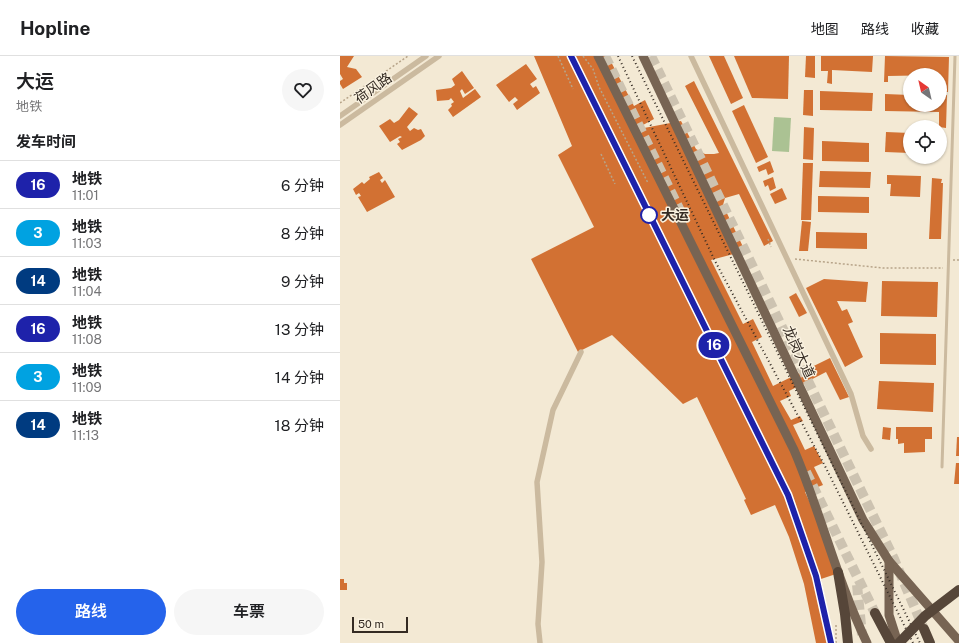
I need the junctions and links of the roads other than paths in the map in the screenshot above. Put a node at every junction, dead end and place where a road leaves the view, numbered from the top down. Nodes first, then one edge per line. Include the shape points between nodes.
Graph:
1 (426, 56) edge
2 (439, 56) edge
3 (598, 56) edge
4 (642, 56) edge
5 (691, 56) edge
6 (955, 56) edge
7 (340, 116) edge
8 (340, 125) edge
9 (580, 352) dead end
10 (871, 449) dead end
11 (942, 467) dead end
12 (888, 561) junction
13 (838, 572) junction
14 (959, 590) edge
15 (875, 613) tunnel mouth
16 (924, 629) tunnel mouth
17 (959, 642) edge
18 (540, 643) edge
19 (848, 643) edge
20 (867, 643) edge
21 (891, 643) edge
22 (899, 643) edge
23 (930, 643) edge

1 - 7 street, 荷风路
2 - 8 street, 荷风路
3 - 13 main road via 794,450
4 - 12 main road, 龙岗大道 via 863,520
5 - 10 street via 851,394 863,436
6 - 11 lane
9 - 18 street via 553,410 537,482 542,562 538,624
12 - 17 main road, 龙岗大道
12 - 22 main road via 889,615
13 - 19 highway
13 - 20 main road
14 - 22 highway, bridge via 925,616
15 - 21 highway
16 - 23 highway

